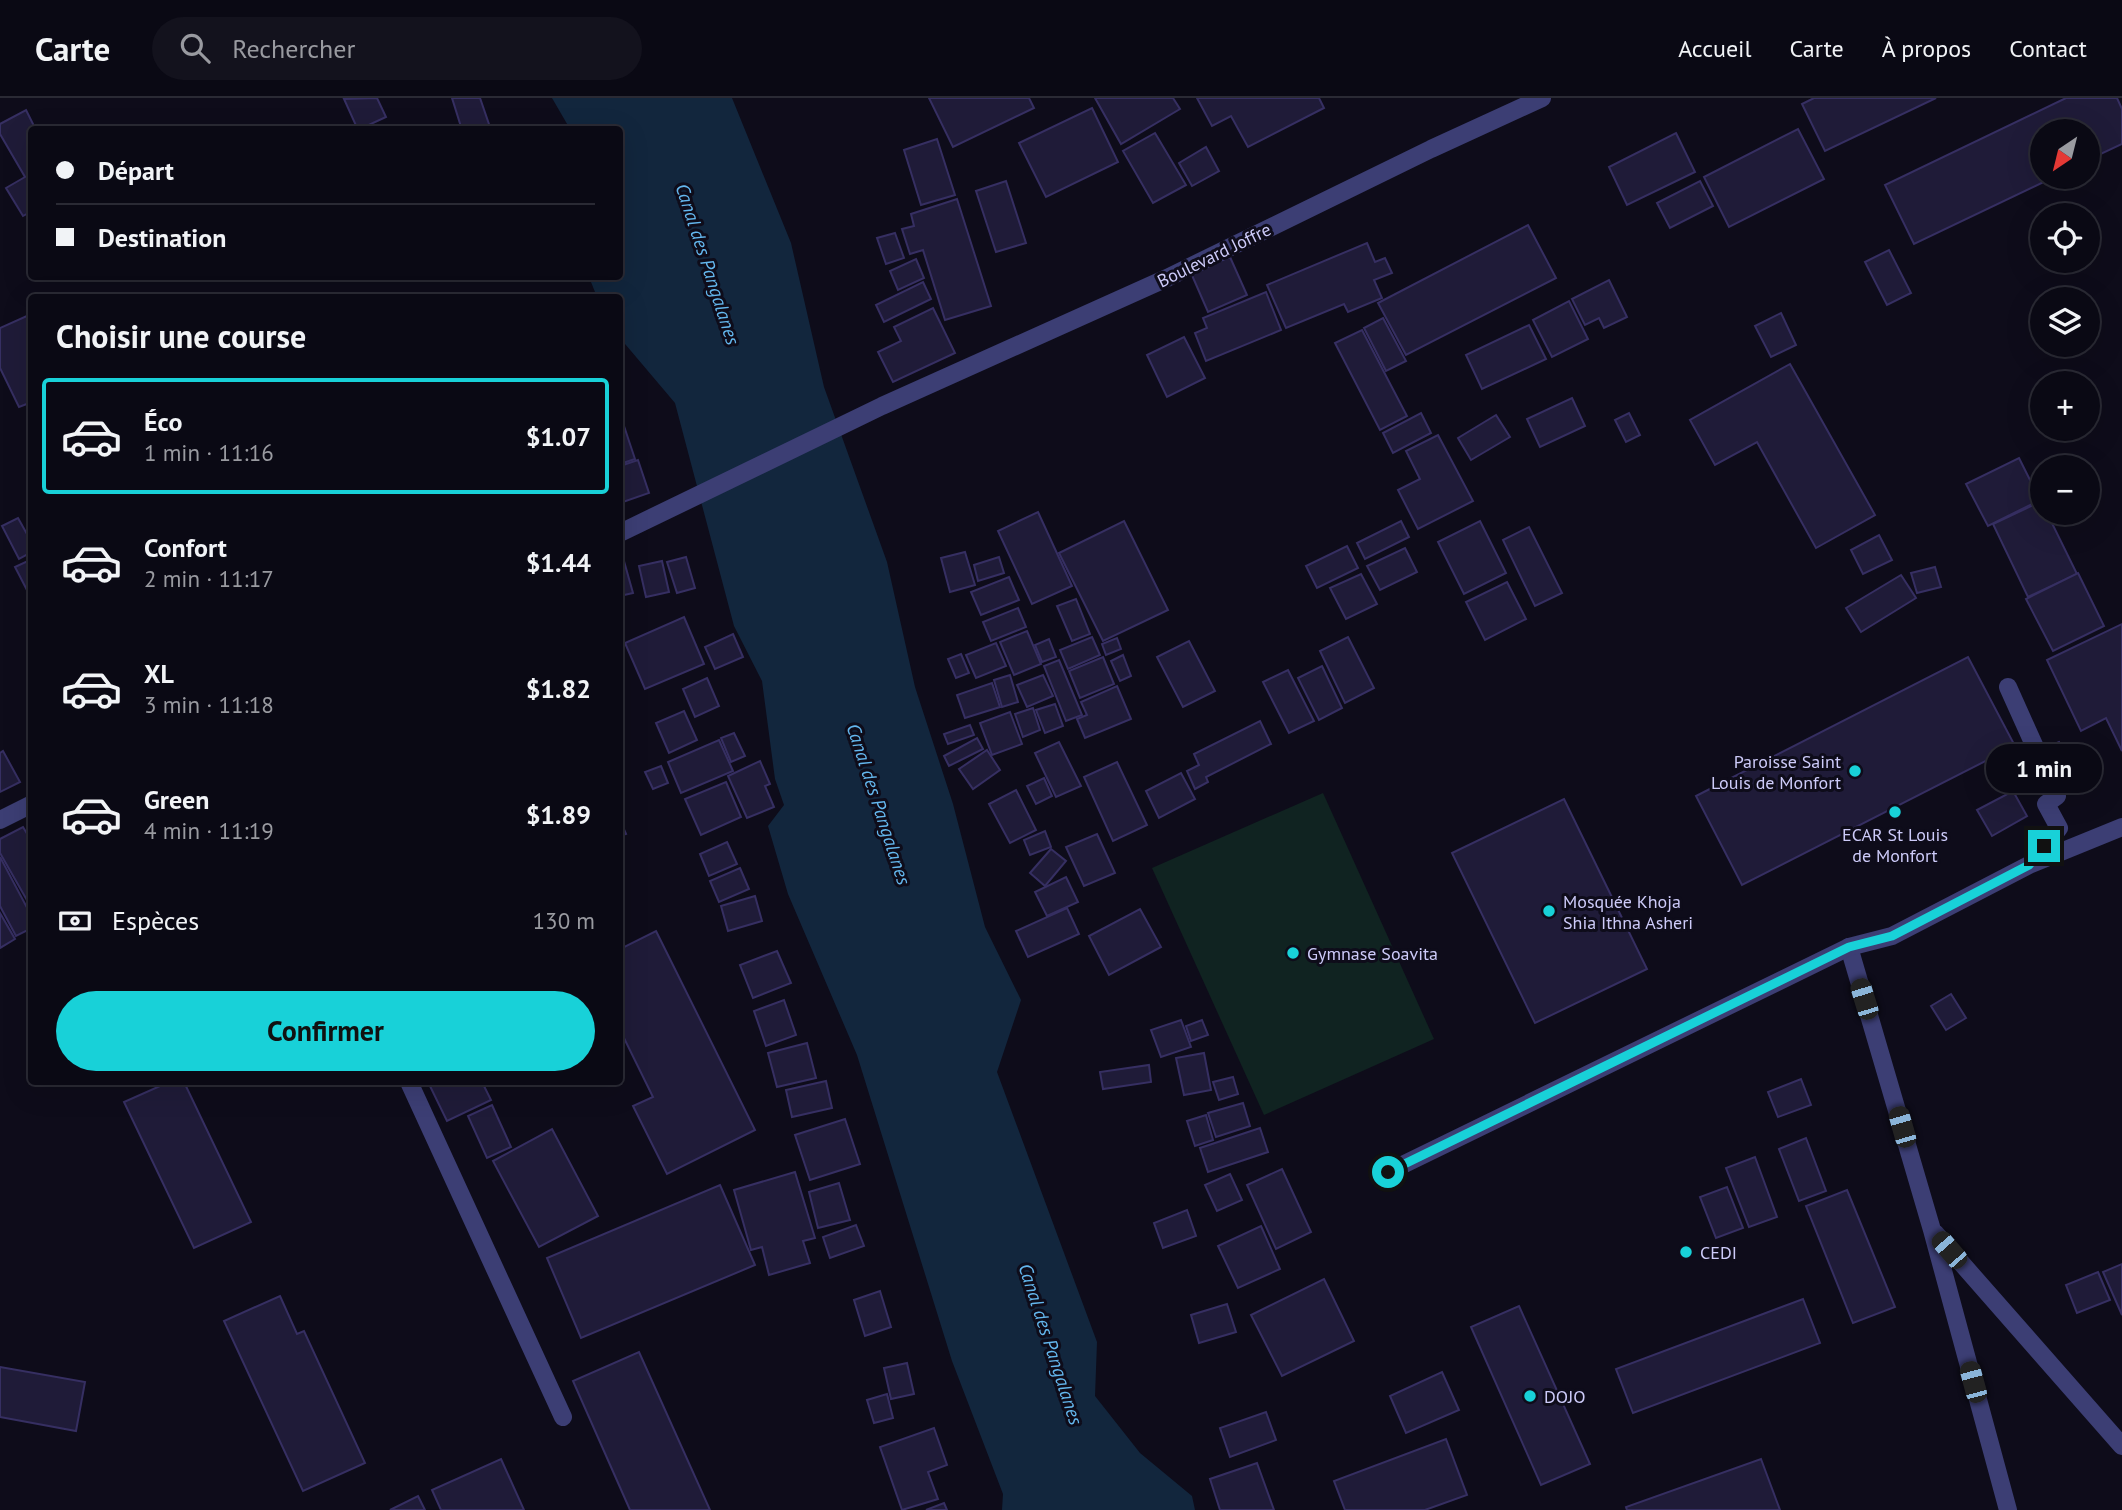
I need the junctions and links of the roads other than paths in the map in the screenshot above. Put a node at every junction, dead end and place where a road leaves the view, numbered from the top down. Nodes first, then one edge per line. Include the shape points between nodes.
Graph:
1 (1542, 98) edge
2 (623, 532) edge
3 (2008, 687) dead end
4 (28, 806) edge
5 (0, 820) edge
6 (2122, 827) edge
7 (2029, 865) junction
8 (1849, 947) junction
9 (410, 1085) edge
10 (1388, 1172) dead end
11 (1932, 1230) junction
12 (563, 1418) dead end
13 (2122, 1446) edge
14 (2008, 1510) edge

1 - 2 street, Boulevard Joffre
3 - 7 street via 2057,796 2046,804 2059,828
4 - 5 street
6 - 7 street
7 - 8 street via 1892,936
8 - 10 street
8 - 11 street
9 - 12 street
11 - 13 street
11 - 14 street

